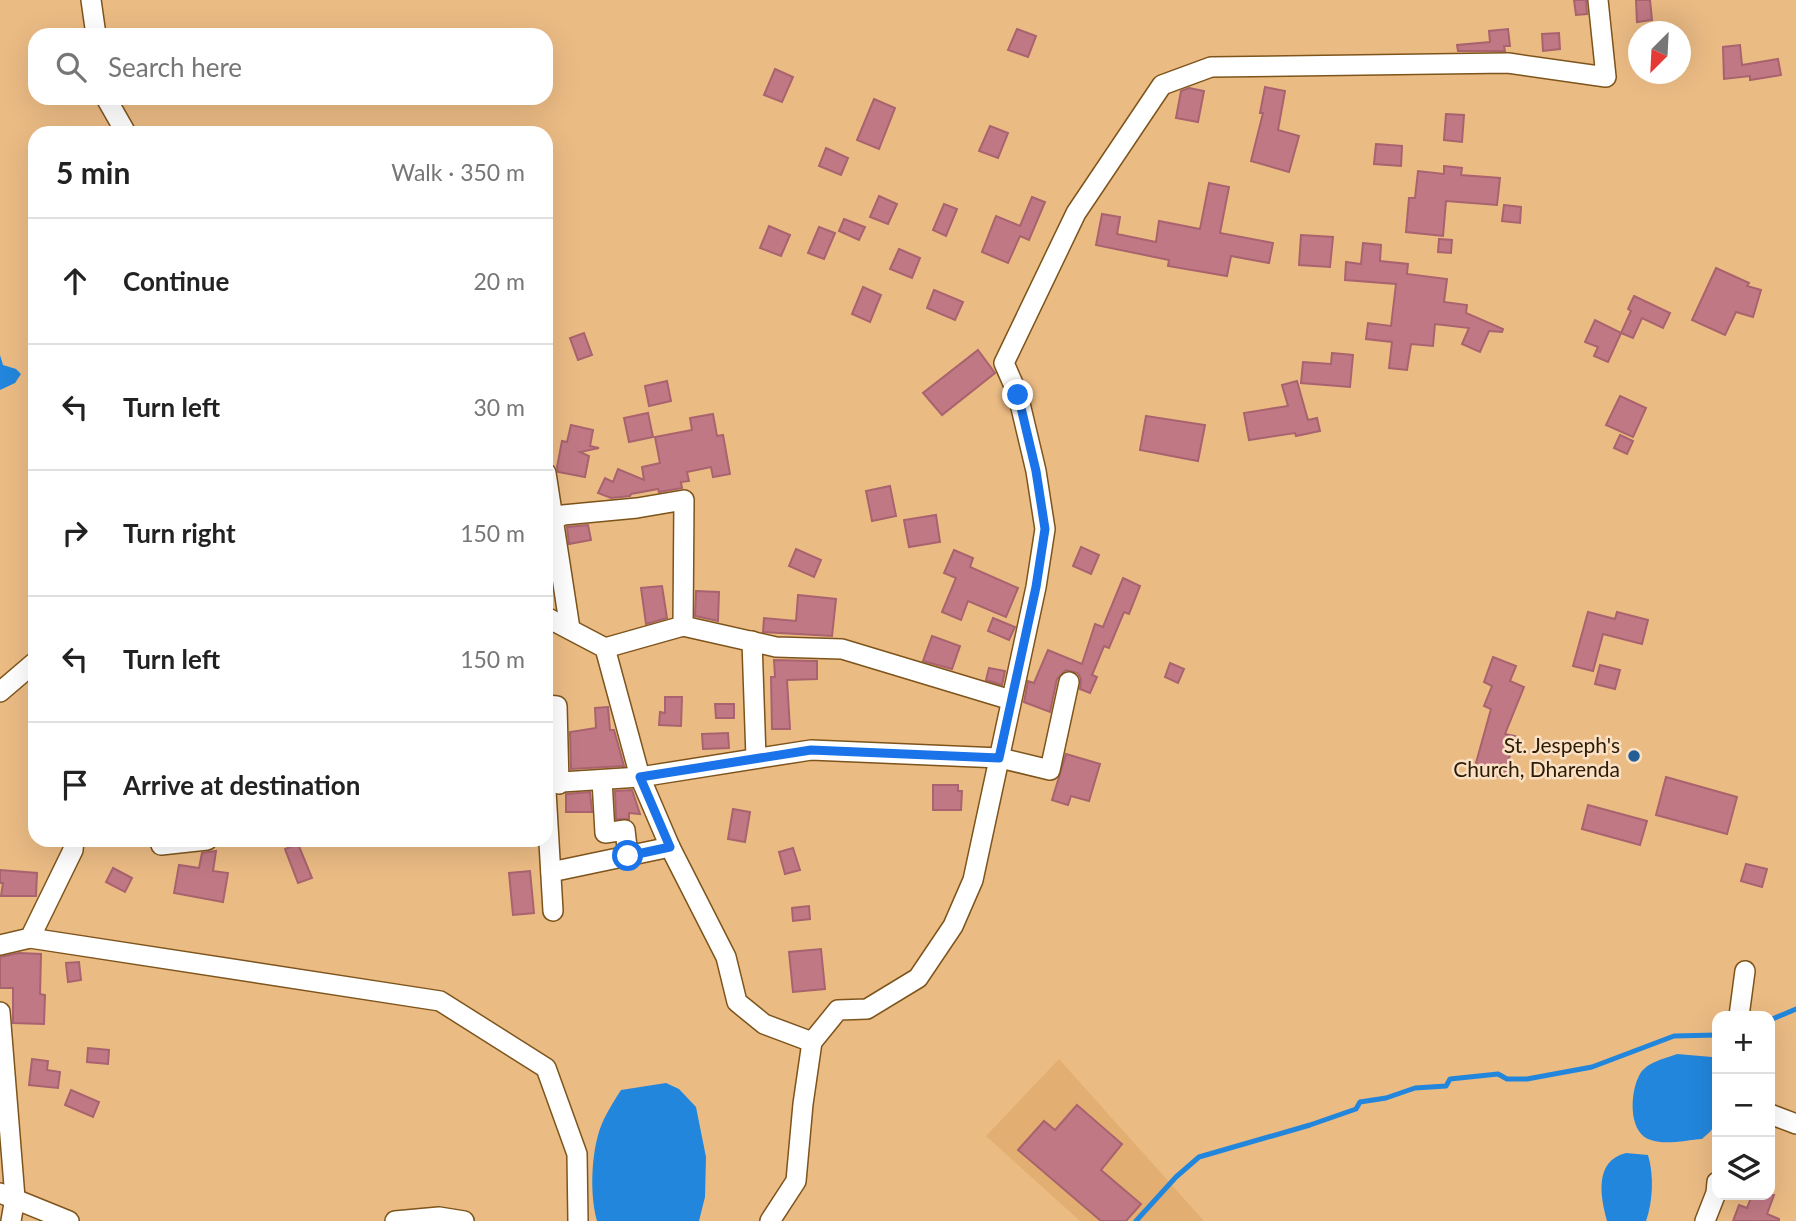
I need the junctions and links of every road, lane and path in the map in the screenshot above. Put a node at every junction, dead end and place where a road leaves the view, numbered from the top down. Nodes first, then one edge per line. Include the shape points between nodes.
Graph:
1 (91, 0) edge
2 (1598, 0) edge
3 (95, 28) edge
4 (110, 105) edge
5 (122, 126) edge
6 (553, 521) edge
7 (553, 544) edge
8 (553, 621) edge
9 (683, 626) junction
10 (569, 629) junction
11 (752, 641) junction
12 (605, 648) junction
13 (28, 668) edge
14 (1069, 682) dead end
15 (0, 692) edge
16 (1011, 700) junction
17 (553, 706) edge
18 (553, 729) edge
19 (756, 758) junction
20 (999, 758) junction
21 (640, 777) junction
22 (602, 780) junction
23 (553, 786) edge
24 (73, 847) edge
25 (551, 847) edge
26 (670, 847) junction
27 (628, 856) junction
28 (551, 872) junction
29 (553, 911) dead end
30 (30, 938) junction
31 (0, 945) edge
32 (1745, 971) dead end
33 (1740, 1011) edge
34 (0, 1012) edge
35 (812, 1042) junction
36 (1775, 1116) edge
37 (1796, 1124) edge
38 (7, 1196) edge
39 (1713, 1200) edge
40 (11, 1221) edge
41 (69, 1221) edge
42 (395, 1221) edge
43 (464, 1221) edge
44 (578, 1221) edge
45 (770, 1221) edge
46 (1705, 1221) edge

1 - 3 street
2 - 16 street via 1606,77 1508,63 1211,67 1162,85 1076,213 1004,363 1018,395 1045,529
4 - 5 street
6 - 9 street via 563,515 684,500
7 - 10 street
8 - 10 street
9 - 11 street
9 - 12 street
10 - 12 street
11 - 16 street via 776,647 842,649
11 - 19 street
12 - 21 street
13 - 15 street
14 - 20 street via 1050,770
16 - 20 street
17 - 18 street via 557,706
19 - 20 street via 811,750
19 - 21 street
20 - 35 street via 972,880 953,926 918,978 867,1009 838,1010
21 - 22 street
21 - 26 street
22 - 23 street
22 - 27 street via 605,833 625,830
24 - 30 street
25 - 28 street
26 - 27 street
26 - 35 street via 726,957 737,1002 764,1024
27 - 28 street
28 - 29 street
30 - 31 street
30 - 44 street via 440,1001 545,1068 577,1154
32 - 33 street
34 - 38 street
35 - 45 street via 796,1181
36 - 37 street
38 - 40 street
38 - 41 street
39 - 46 street
42 - 43 street via 439,1217

